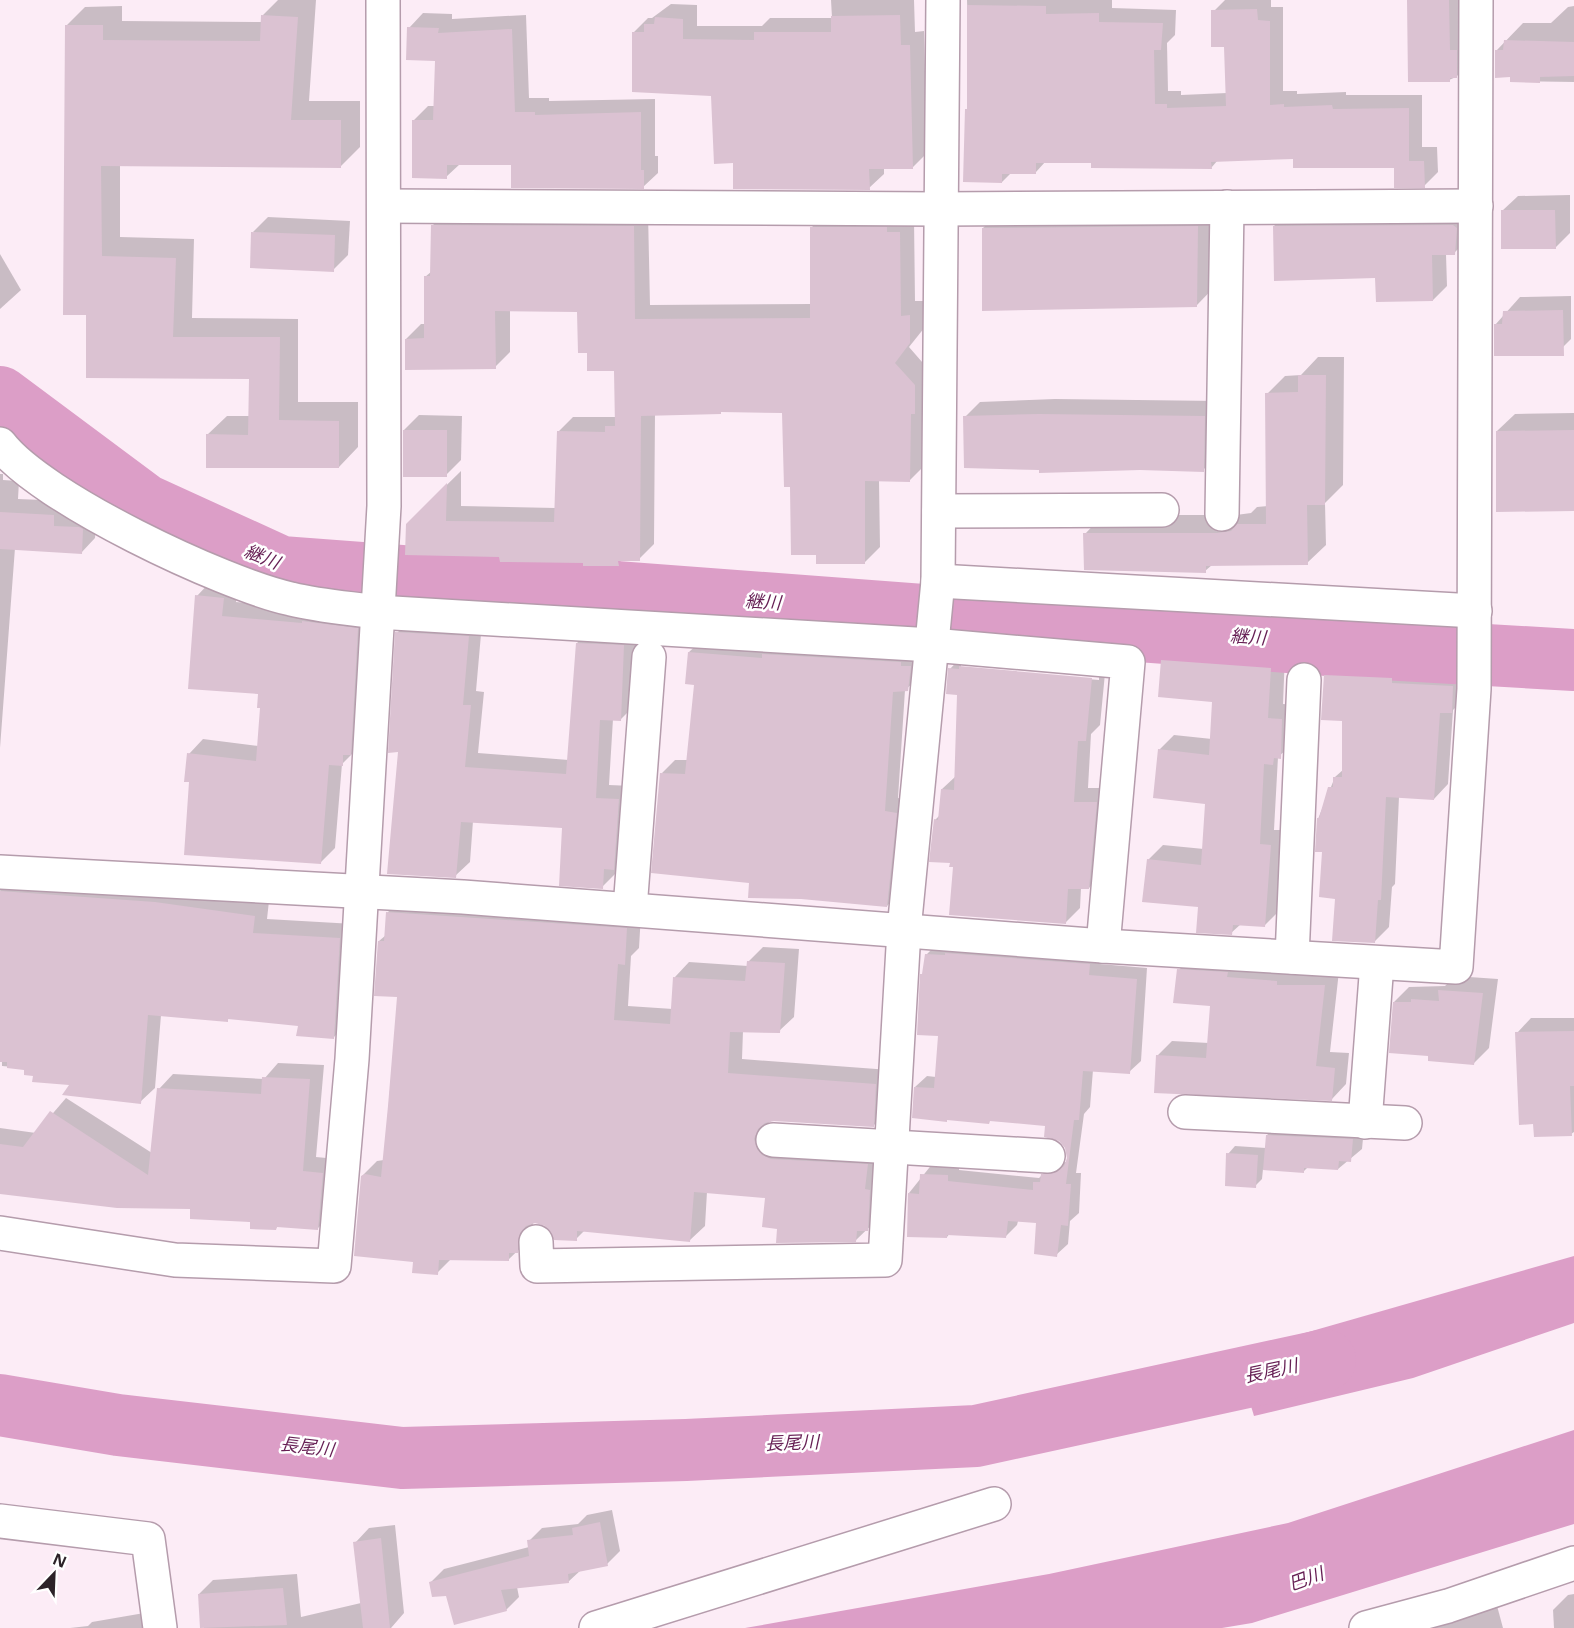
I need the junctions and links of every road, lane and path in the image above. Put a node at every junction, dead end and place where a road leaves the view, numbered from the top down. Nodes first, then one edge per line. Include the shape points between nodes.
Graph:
1 (383, 0) edge
2 (943, 0) edge
3 (1476, 0) edge
4 (384, 206) junction
5 (1476, 206) junction
6 (1227, 207) junction
7 (940, 209) junction
8 (3, 451) edge
9 (1162, 510) dead end
10 (939, 511) junction
11 (1221, 513) dead end
12 (938, 581) junction
13 (1475, 611) junction
14 (377, 612) junction
15 (932, 645) junction
16 (649, 657) dead end
17 (1304, 680) dead end
18 (0, 872) edge
19 (361, 893) junction
20 (630, 909) junction
21 (904, 930) junction
22 (1103, 946) junction
23 (1292, 957) junction
24 (1377, 963) junction
25 (1185, 1112) dead end
26 (1365, 1122) junction
27 (1405, 1123) dead end
28 (773, 1140) dead end
29 (893, 1147) junction
30 (1048, 1156) dead end
31 (0, 1233) edge
32 (536, 1242) dead end
33 (994, 1504) dead end
34 (0, 1521) edge
35 (1574, 1563) edge
36 (160, 1628) edge
37 (596, 1628) edge
38 (1366, 1628) edge

1 - 4 street
2 - 7 street
3 - 5 street
4 - 7 street
4 - 14 street via 384,506
5 - 6 street
5 - 13 street
6 - 7 street
6 - 11 street
7 - 10 street
8 - 14 street via 62,494 211,571 291,599
9 - 10 street
10 - 12 street
12 - 13 street
12 - 15 street
13 - 24 street via 1474,689 1456,967
14 - 15 street
14 - 19 street
15 - 21 street
15 - 22 street via 1128,662
16 - 20 street
17 - 23 street
18 - 19 street
19 - 20 street
19 - 31 street via 352,1059 334,1266 175,1260
20 - 21 street
21 - 22 street
21 - 29 street
22 - 23 street
23 - 24 street
24 - 26 street
25 - 26 street
26 - 27 street
28 - 29 street
29 - 30 street
29 - 32 street via 885,1260 537,1266
33 - 37 street
34 - 36 street via 148,1539
35 - 38 street via 1448,1606

